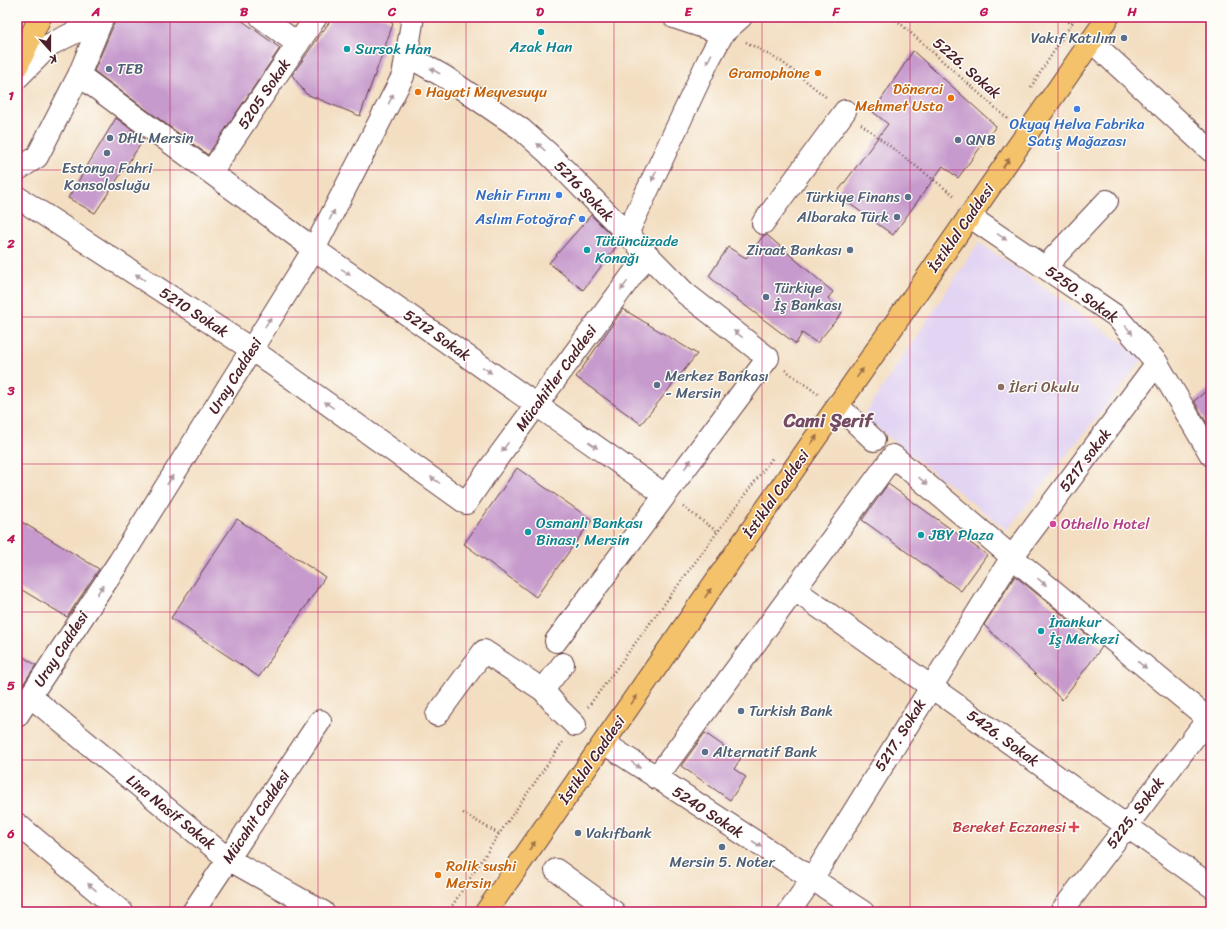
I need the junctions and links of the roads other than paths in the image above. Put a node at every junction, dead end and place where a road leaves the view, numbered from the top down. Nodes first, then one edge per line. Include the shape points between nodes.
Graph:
1 (40, 17) edge
2 (88, 17) edge
3 (103, 17) edge
4 (261, 17) edge
5 (316, 17) edge
6 (412, 17) edge
7 (674, 17) edge
8 (741, 17) edge
9 (1108, 17) edge
10 (722, 35) junction
11 (1091, 41) junction
12 (298, 44) junction
13 (406, 55) junction
14 (17, 66) edge
15 (79, 75) junction
16 (17, 78) edge
17 (845, 111) dead end
18 (1211, 151) edge
19 (17, 170) edge
20 (211, 172) junction
21 (17, 197) edge
22 (1107, 202) dead end
23 (969, 216) junction
24 (763, 223) dead end
25 (627, 234) junction
26 (314, 249) junction
27 (647, 254) junction
28 (1046, 266) junction
29 (251, 349) junction
30 (1157, 363) junction
31 (828, 400) junction
32 (536, 405) junction
33 (874, 440) dead end
34 (1211, 455) edge
35 (664, 495) junction
36 (466, 503) joint
37 (1012, 557) junction
38 (795, 590) junction
39 (556, 641) dead end
40 (563, 664) dead end
41 (930, 686) junction
42 (543, 690) junction
43 (30, 696) junction
44 (437, 715) dead end
45 (17, 716) edge
46 (1210, 718) edge
47 (320, 721) dead end
48 (575, 725) road end
49 (604, 743) junction
50 (656, 778) junction
51 (17, 824) edge
52 (1125, 825) junction
53 (228, 859) junction
54 (556, 870) dead end
55 (812, 879) junction
56 (1211, 886) edge
57 (122, 912) edge
58 (193, 912) edge
59 (323, 912) edge
60 (486, 912) edge
61 (614, 912) edge
62 (789, 912) edge
63 (863, 912) edge
64 (1061, 912) edge

1 - 14 main road
2 - 16 street via 84,28 51,44
3 - 15 street
4 - 12 street
5 - 12 street, 5205 Sokak
6 - 13 street, Uray Caddesi
7 - 10 street
8 - 10 street
9 - 11 main road, İstiklal Caddesi
10 -> 25 street
11 - 18 street
23 -> 11 main road, İstiklal Caddesi
12 - 20 street, 5205 Sokak
25 -> 13 street, 5216 Sokak via 521,129 445,77
26 -> 13 street, Uray Caddesi via 403,76
15 - 19 street via 37,157
15 - 20 street, 5212 Sokak
17 - 24 street
20 - 26 street, 5212 Sokak
29 -> 21 street, 5210 Sokak
22 - 28 street
23 -> 28 street, 5250. Sokak
31 -> 23 main road, İstiklal Caddesi
25 - 27 street, 5216 Sokak
29 -> 26 street, Uray Caddesi
26 -> 32 street, 5212 Sokak
27 -> 32 street, Mücahitler Caddesi
35 -> 27 street, 5216 Sokak via 768,358 685,294
28 -> 30 street, 5250. Sokak via 1116,316
36 -> 29 street, 5210 Sokak
43 -> 29 street, Uray Caddesi via 119,562
30 - 34 street, 5250. Sokak
30 - 37 street, 5217 sokak
31 - 33 street
49 -> 31 main road, İstiklal Caddesi
32 -> 35 street, 5212 Sokak
32 -> 36 street, Mücahitler Caddesi
35 - 39 street
38 -> 37 street via 893,456
37 - 41 street, 5217. Sokak
37 -> 46 street
38 - 41 street, 5426. Sokak
38 - 50 street
40 - 42 street
41 - 52 street, 5426. Sokak
41 - 55 street, 5217. Sokak
42 - 44 street via 484,651
42 - 48 street
43 - 45 street, Uray Caddesi
43 - 53 street, Lina Nasif Sokak
46 - 52 street, 5225. Sokak
47 - 53 street, Mücahit Caddesi
49 -> 50 street, 5240 Sokak
60 -> 49 main road, İstiklal Caddesi
50 -> 55 street, 5240 Sokak
57 -> 51 street
52 - 56 street, 5426. Sokak
52 - 64 street, 5225. Sokak
53 - 58 street, Mücahit Caddesi
53 - 59 street, Lina Nasif Sokak
54 - 61 street
55 - 62 street, 5217. Sokak
55 - 63 street, 5240 Sokak

